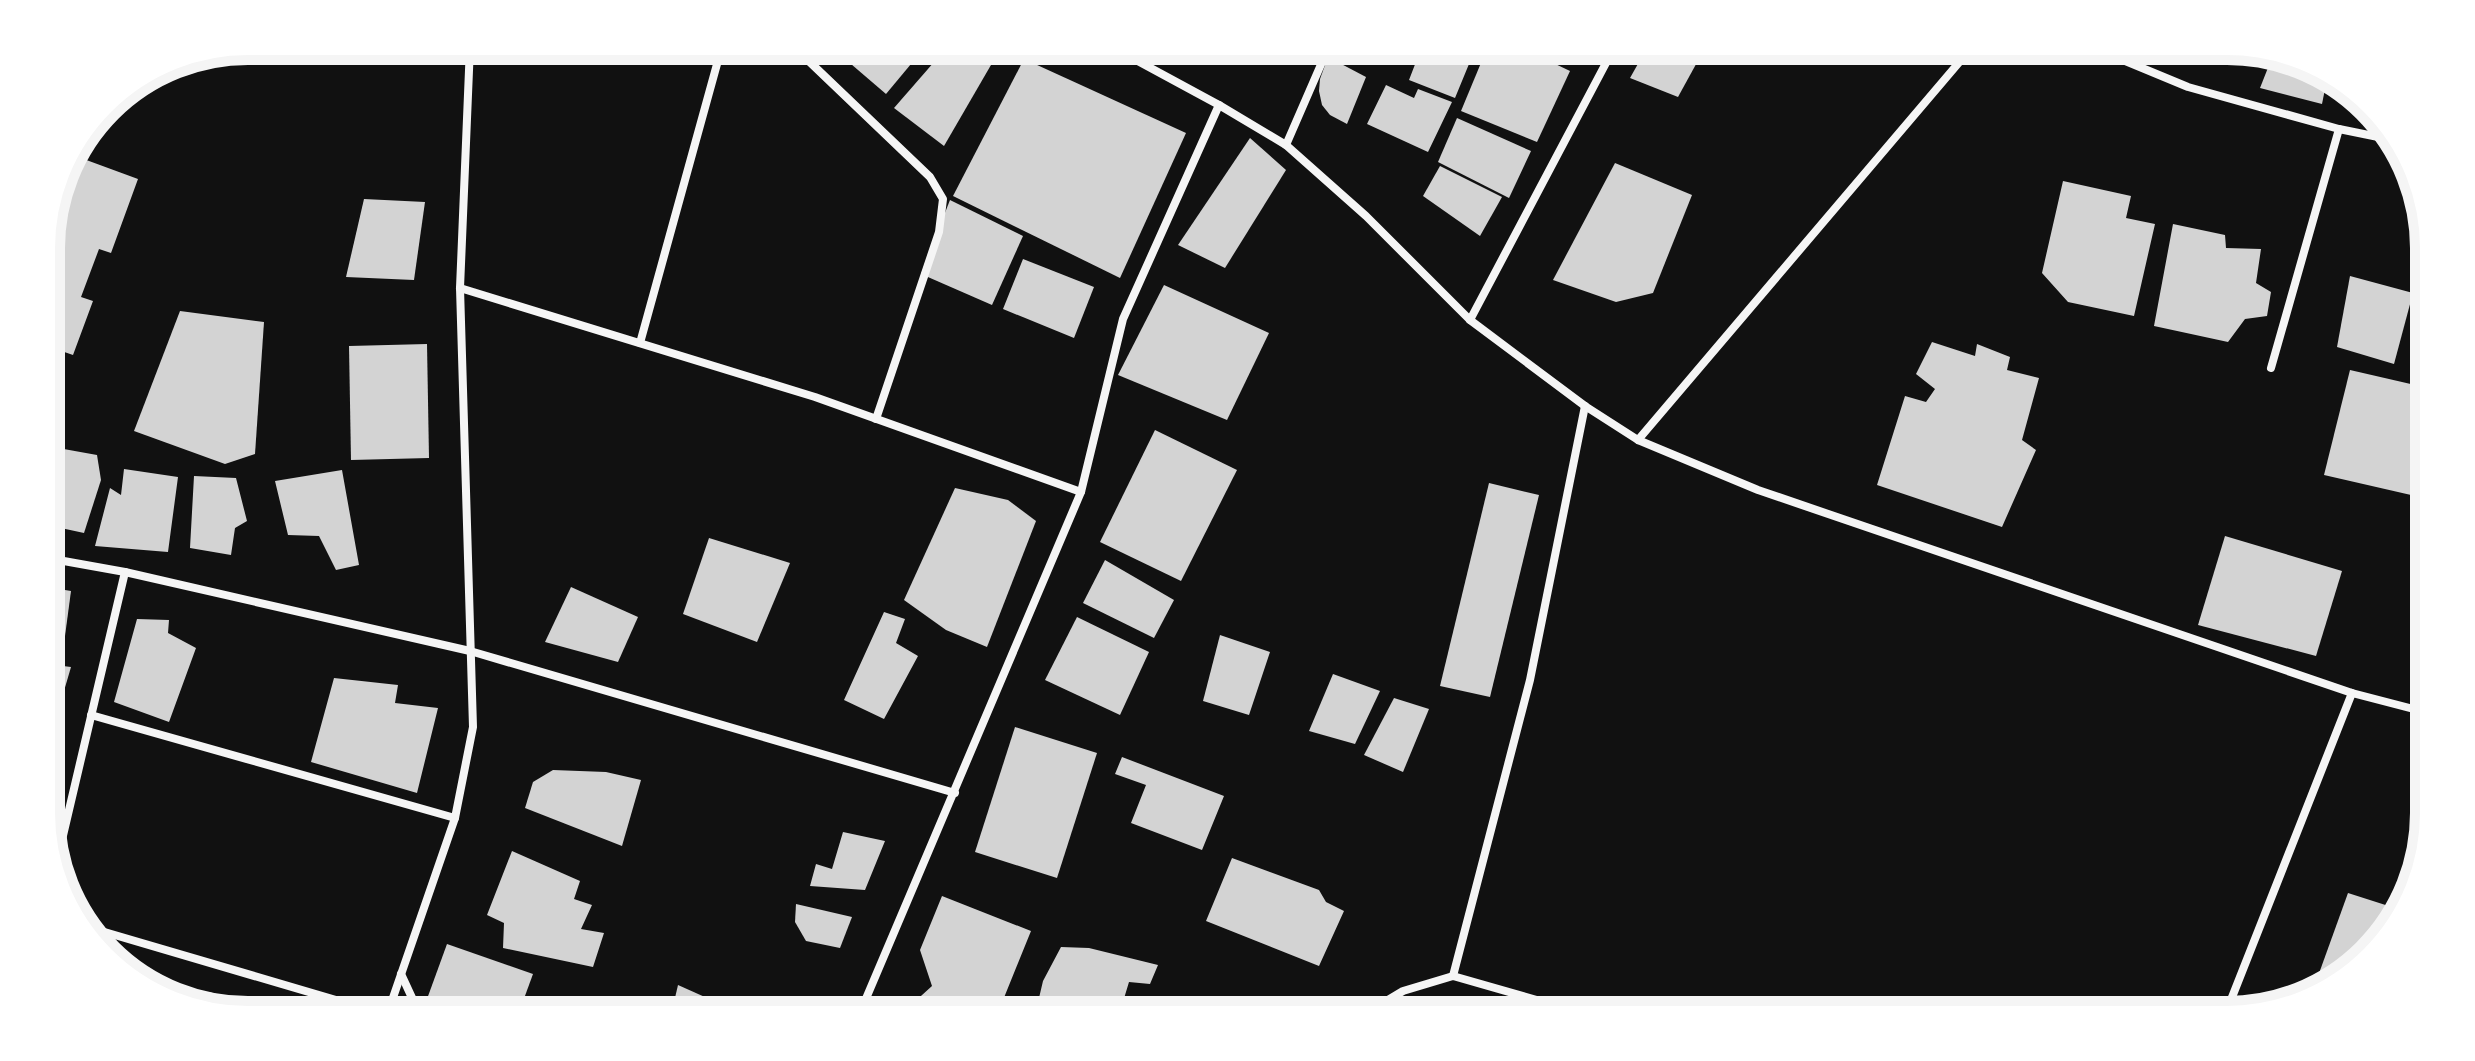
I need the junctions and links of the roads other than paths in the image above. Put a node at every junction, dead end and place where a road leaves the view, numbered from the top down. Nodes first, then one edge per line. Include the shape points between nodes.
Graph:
1 (469, 60) edge
2 (718, 60) edge
3 (808, 60) edge
4 (1136, 60) edge
5 (1323, 60) edge
6 (1608, 60) edge
7 (1961, 60) edge
8 (2123, 60) edge
9 (1219, 105) junction
10 (2339, 129) junction
11 (2378, 137) edge
12 (1286, 145) junction
13 (460, 288) junction
14 (1470, 320) junction
15 (640, 343) junction
16 (2271, 368) dead end
17 (1585, 406) junction
18 (876, 419) junction
19 (1638, 440) junction
20 (1081, 492) junction
21 (60, 560) edge
22 (125, 572) junction
23 (470, 651) junction
24 (2352, 693) junction
25 (2415, 709) edge
26 (91, 715) junction
27 (955, 793) junction
28 (455, 818) junction
29 (62, 838) edge
30 (103, 932) edge
31 (401, 974) junction
32 (1453, 976) junction
33 (339, 1001) edge
34 (392, 1001) edge
35 (414, 1001) edge
36 (865, 1001) edge
37 (1386, 1001) edge
38 (1540, 1001) edge
39 (2231, 1001) edge

1 - 13 street
2 - 15 street
3 - 18 street via 930,177 943,199 939,232
4 - 9 street
5 - 12 street
6 - 14 street
7 - 19 street
8 - 10 street via 2188,87
9 - 12 street
9 - 20 street via 1123,319
10 - 11 street
10 - 16 street
12 - 14 street
13 - 15 street
13 - 23 street
14 - 17 street
15 - 18 street
17 - 19 street
17 - 32 street via 1530,680
18 - 20 street
19 - 24 street via 1758,490
20 - 27 street
21 - 22 street
22 - 23 street
22 - 26 street
23 - 27 street
23 - 28 street via 473,727
24 - 25 street
24 - 39 street
26 - 28 street
26 - 29 street
27 - 36 street
28 - 31 street
30 - 33 street
31 - 34 street
31 - 35 street
32 - 37 street
32 - 38 street

